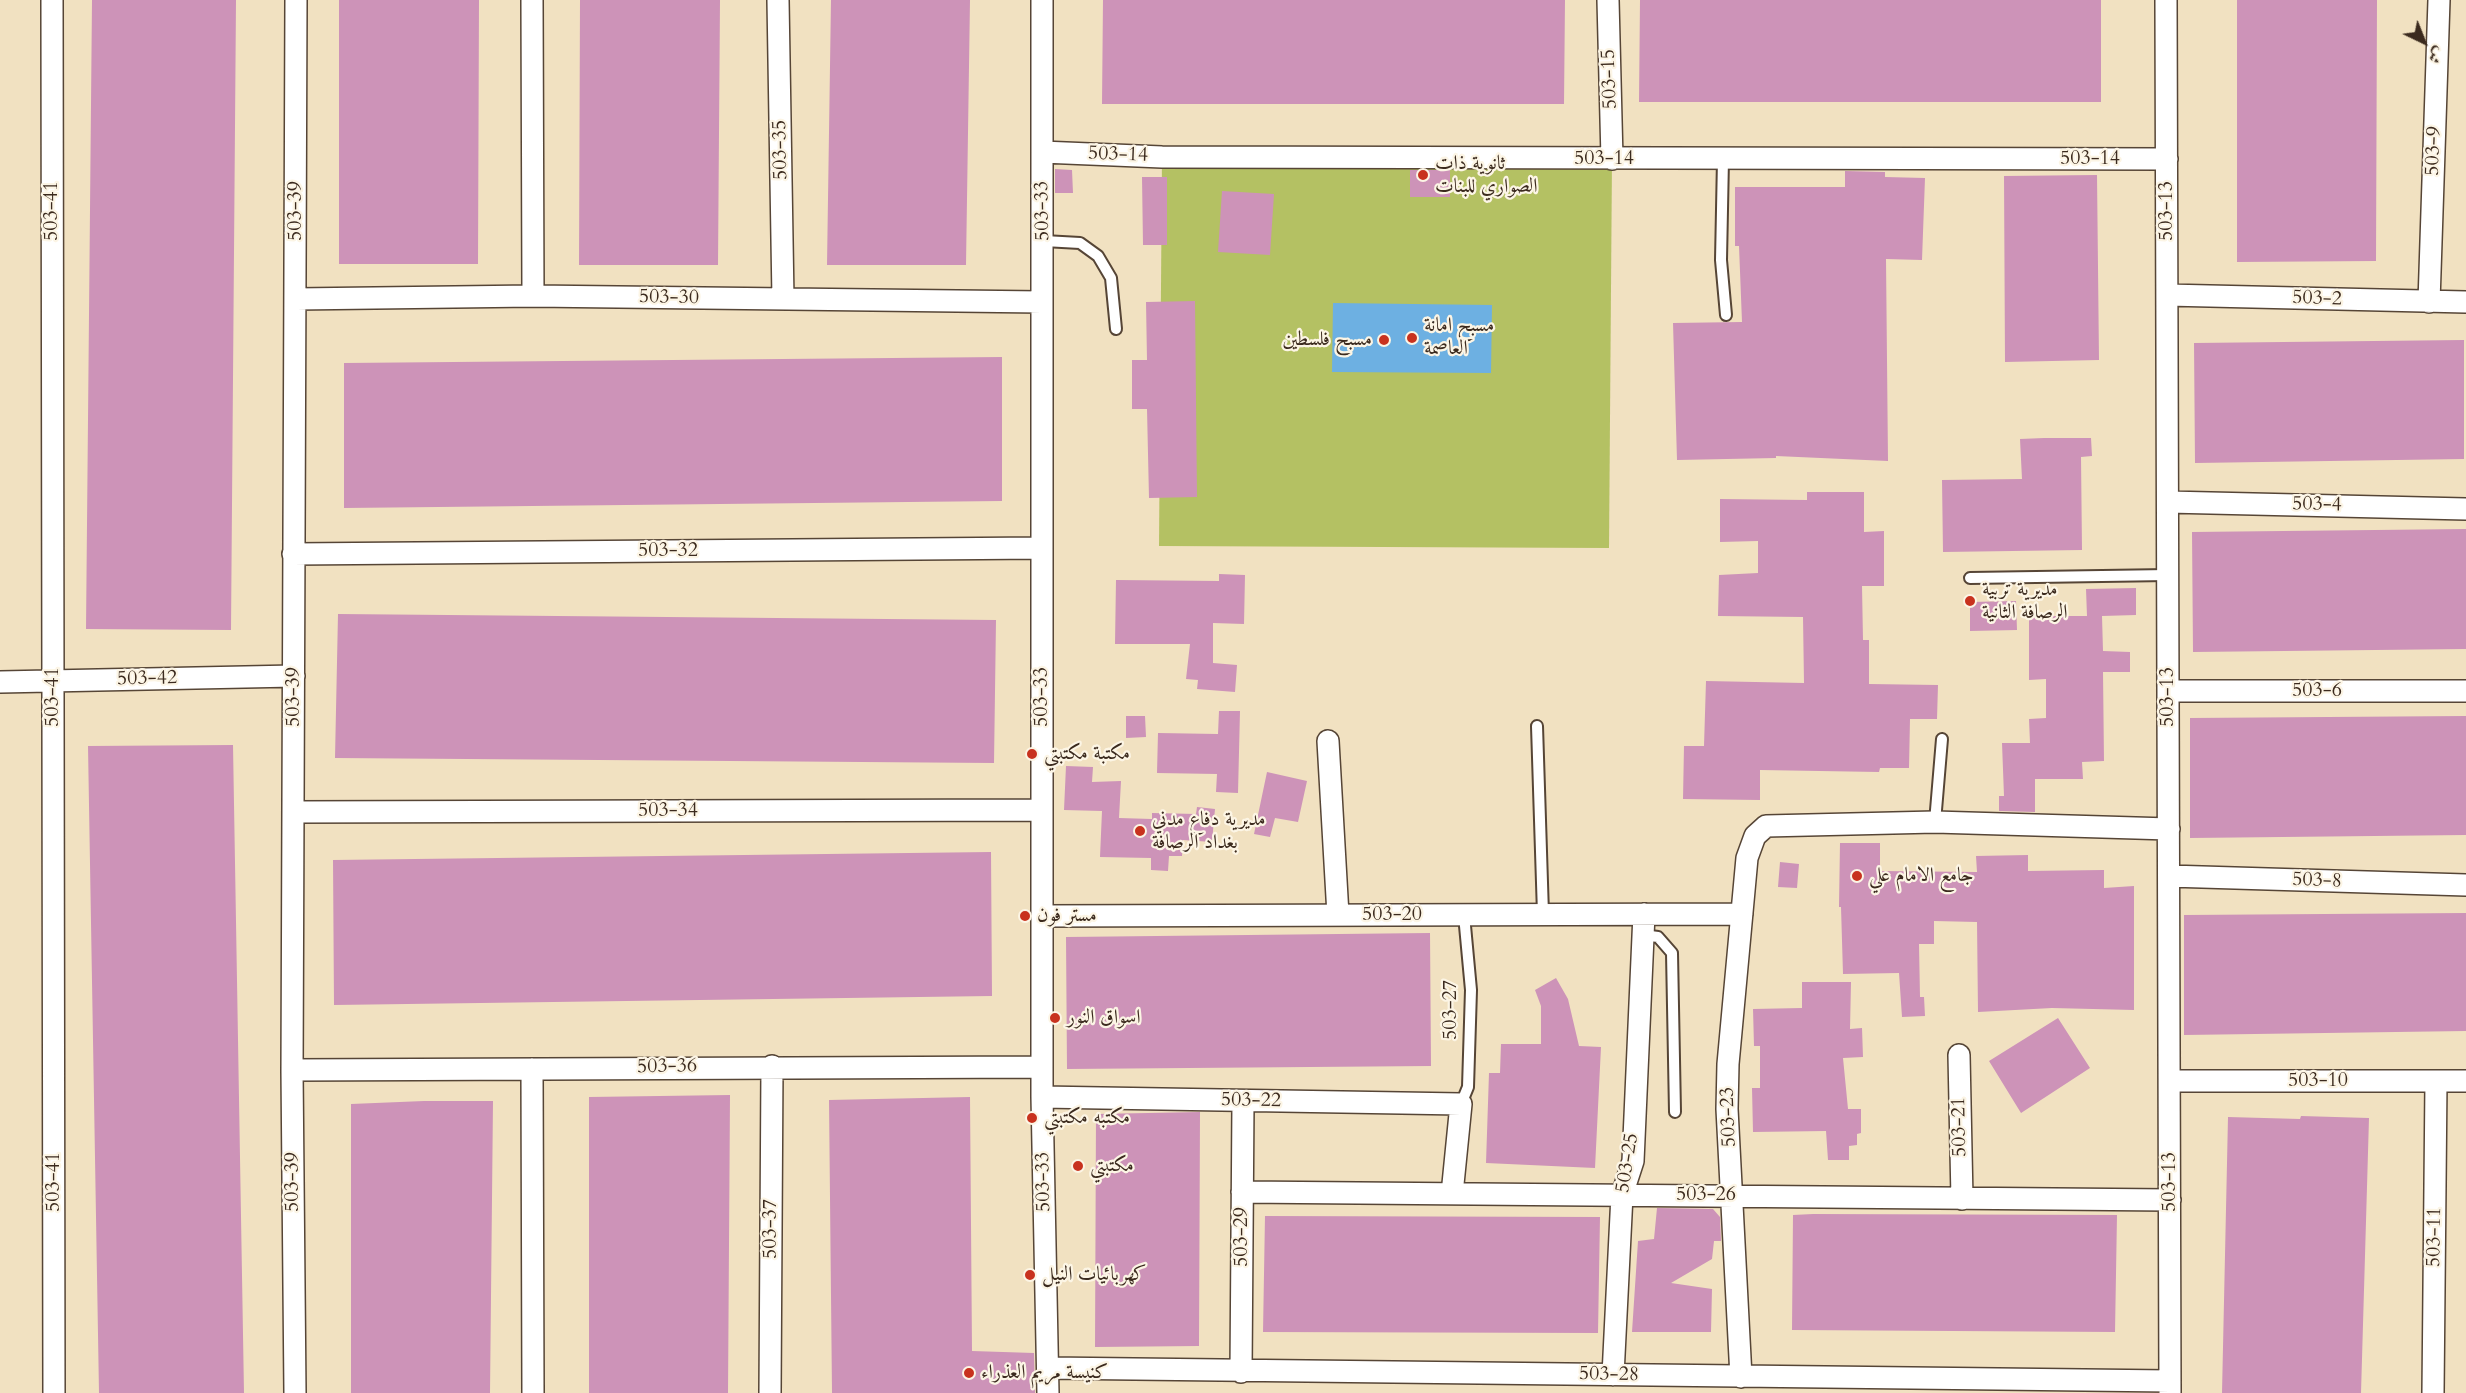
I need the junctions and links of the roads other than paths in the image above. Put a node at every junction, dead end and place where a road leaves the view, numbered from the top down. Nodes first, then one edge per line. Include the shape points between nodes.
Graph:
1 (52, 0) edge
2 (296, 0) edge
3 (532, 0) edge
4 (778, 0) edge
5 (1042, 0) edge
6 (1608, 0) edge
7 (2166, 0) edge
8 (2439, 0) edge
9 (1042, 152) junction
10 (1612, 159) junction
11 (1723, 159) junction
12 (2167, 159) junction
13 (1044, 241) junction
14 (2167, 295) junction
15 (533, 296) junction
16 (296, 299) junction
17 (783, 299) junction
18 (1042, 302) junction
19 (2429, 302) junction
20 (2466, 302) edge
21 (1726, 315) dead end
22 (1116, 329) dead end
23 (2168, 502) junction
24 (2466, 509) edge
25 (1042, 548) junction
26 (293, 554) junction
27 (2168, 575) junction
28 (1970, 578) dead end
29 (294, 676) junction
30 (53, 681) junction
31 (0, 682) edge
32 (2168, 691) junction
33 (2466, 691) edge
34 (1537, 726) dead end
35 (1942, 739) dead end
36 (1329, 741) dead end
37 (1042, 810) junction
38 (294, 812) junction
39 (1935, 822) junction
40 (2169, 829) junction
41 (2169, 876) junction
42 (2466, 885) edge
43 (1543, 914) junction
44 (1742, 914) junction
45 (1338, 915) junction
46 (1464, 915) junction
47 (1042, 916) junction
48 (1644, 924) junction
49 (1959, 1055) dead end
50 (772, 1066) junction
51 (1042, 1067) junction
52 (292, 1070) junction
53 (531, 1070) junction
54 (2170, 1081) junction
55 (2436, 1082) junction
56 (2466, 1082) edge
57 (1042, 1097) junction
58 (1243, 1102) junction
59 (1461, 1104) junction
60 (1675, 1112) dead end
61 (1242, 1192) junction
62 (1452, 1194) junction
63 (1622, 1195) junction
64 (1733, 1195) junction
65 (1962, 1199) junction
66 (2170, 1200) junction
67 (1048, 1368) junction
68 (1241, 1372) junction
69 (1613, 1375) junction
70 (1741, 1377) junction
71 (2170, 1387) edge
72 (54, 1393) edge
73 (295, 1393) edge
74 (533, 1393) edge
75 (771, 1393) edge
76 (1048, 1393) edge
77 (2433, 1393) edge

1 - 30 street, 503-41
2 - 16 street, 503-39
3 - 15 street
4 - 17 street, 503-35
5 - 9 street, 503-33
6 - 10 street, 503-15
7 - 12 street, 503-13
8 - 19 street, 503-9
9 - 10 street, 503-14 via 1162,157
9 - 13 street, 503-33
10 - 11 street, 503-14
11 - 12 street, 503-14
11 - 21 lane via 1721,260
12 - 14 street, 503-13
13 - 18 street, 503-33
13 - 22 lane via 1080,243 1098,256 1111,278
14 - 19 street, 503-2
14 - 23 street, 503-13
15 - 16 street, 503-30
15 - 17 street, 503-30
16 - 26 street, 503-39
17 - 18 street, 503-30
18 - 25 street, 503-33
19 - 20 street, 503-2
23 - 24 street, 503-4
23 - 27 street, 503-13
25 - 26 street, 503-32
25 - 37 street, 503-33
26 - 29 street, 503-39
27 - 28 lane
27 - 32 street, 503-13
29 - 30 street, 503-42
29 - 38 street, 503-39
30 - 31 street, 503-42
30 - 72 street, 503-41
32 - 33 street, 503-6
32 - 40 street, 503-13
34 - 43 lane
35 - 39 lane
36 - 45 street
37 - 38 street, 503-34
37 - 47 street, 503-33
38 - 52 street, 503-39
39 - 40 street
39 - 44 street, 503-23 via 1766,826 1755,836 1747,858
40 - 41 street, 503-13
41 - 42 street, 503-8
41 - 54 street, 503-13
43 - 46 street, 503-20
43 - 48 street, 503-20
44 - 48 street, 503-20
44 - 64 street, 503-23 via 1728,1064
45 - 46 street, 503-20
45 - 47 street, 503-20
46 - 59 lane, 503-27 via 1470,1001 1468,1087
47 - 51 street, 503-33
48 - 60 lane via 1672,953
48 - 63 street, 503-25 via 1633,1161
49 - 65 street, 503-21
50 - 51 street, 503-36
50 - 53 street, 503-36
50 - 75 street, 503-37
51 - 57 street, 503-33
52 - 53 street, 503-36
52 - 73 street, 503-39
53 - 74 street
54 - 55 street, 503-10
54 - 66 street, 503-13
55 - 56 street, 503-10
55 - 77 street, 503-11
57 - 58 street, 503-22
57 - 67 street, 503-33
58 - 59 street, 503-22
58 - 61 street, 503-29
59 - 62 street
61 - 62 street, 503-26
61 - 68 street, 503-29
62 - 63 street, 503-26
63 - 64 street, 503-26
63 - 69 street, 503-25
64 - 65 street, 503-26
64 - 70 street, 503-23
65 - 66 street, 503-26
66 - 71 street, 503-13
67 - 68 street, 503-28
67 - 76 street, 503-33
68 - 69 street, 503-28
69 - 70 street, 503-28
70 - 71 street, 503-28

